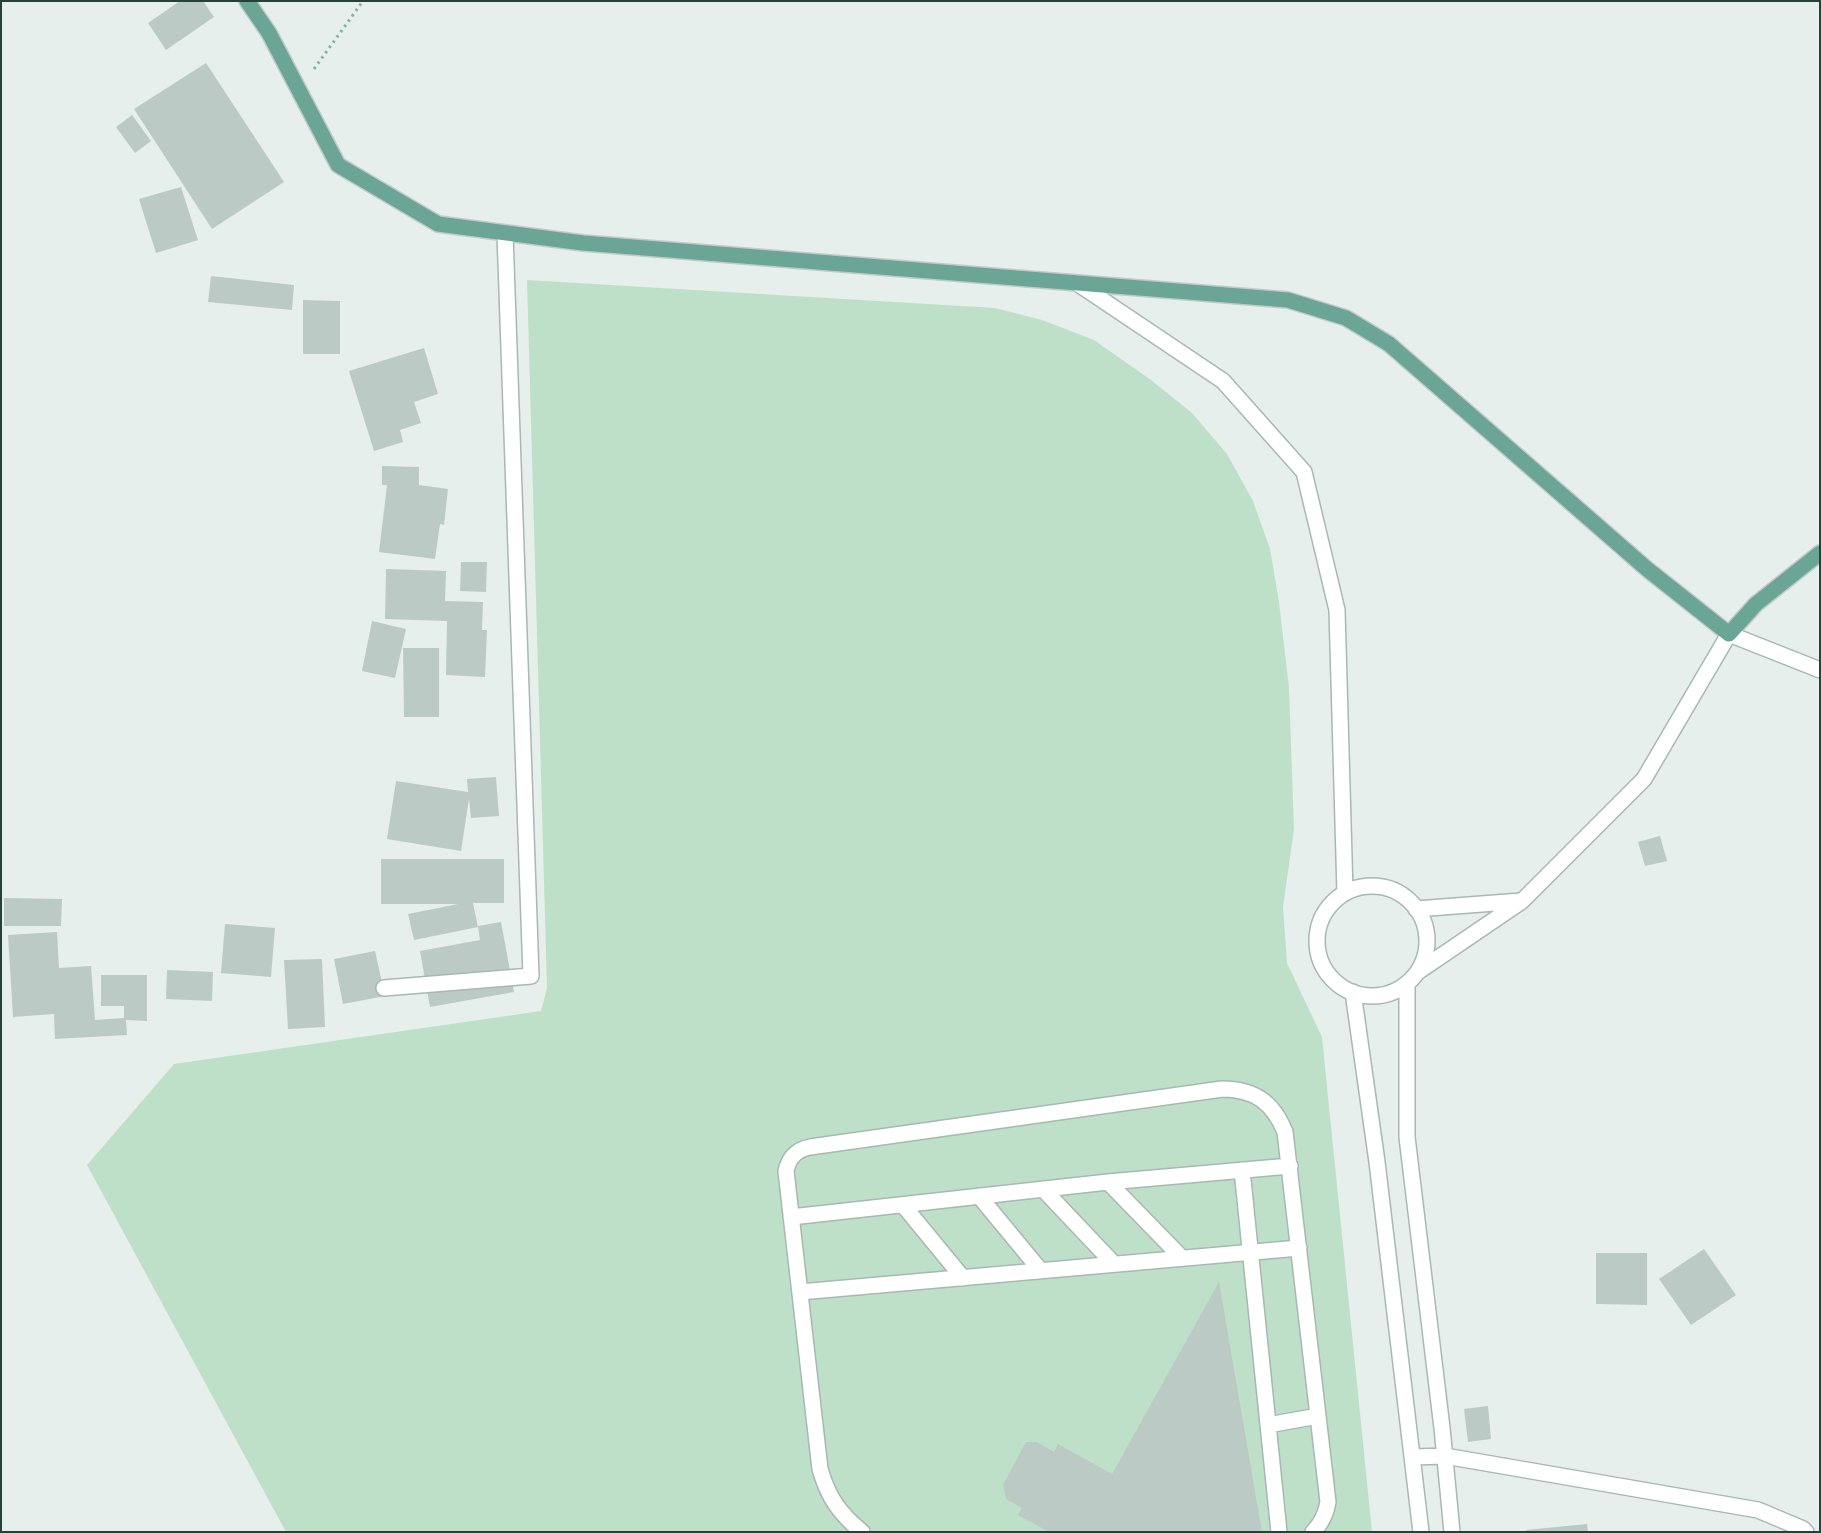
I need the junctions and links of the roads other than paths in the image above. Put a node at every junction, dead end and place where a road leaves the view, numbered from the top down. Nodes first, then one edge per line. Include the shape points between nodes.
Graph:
1 (247, 1) edge
2 (505, 234) junction
3 (1077, 283) junction
4 (1820, 553) edge
5 (1729, 634) junction
6 (1820, 670) edge
7 (1345, 893) junction
8 (1522, 900) junction
9 (1416, 909) junction
10 (1420, 971) junction
11 (1407, 984) junction
12 (384, 988) dead end
13 (1353, 992) junction
14 (1290, 1166) junction
15 (1242, 1170) junction
16 (1108, 1182) junction
17 (1043, 1189) junction
18 (979, 1196) junction
19 (903, 1205) junction
20 (791, 1217) junction
21 (1299, 1248) junction
22 (1250, 1252) junction
23 (1182, 1258) junction
24 (1114, 1264) junction
25 (1041, 1271) junction
26 (963, 1278) junction
27 (800, 1292) junction
28 (1318, 1416) junction
29 (1268, 1425) junction
30 (1445, 1456) junction
31 (1412, 1457) junction
32 (862, 1532) edge
33 (1279, 1532) edge
34 (1313, 1532) edge
35 (1421, 1532) edge
36 (1452, 1532) edge
37 (1806, 1532) edge

1 - 2 main road via 269,32 338,165 438,224
2 - 3 main road
2 - 12 street via 531,976
3 - 5 main road via 1288,300 1346,318 1389,344 1647,570
3 - 7 street via 1223,381 1304,472 1337,610
4 - 5 main road via 1756,604
5 - 6 street
5 - 8 street via 1644,779
7 - 9 street via 1362,887 1379,887 1396,891
7 - 13 street via 1331,904 1322,919 1317,936 1318,953 1325,970 1337,983
8 - 9 street
8 - 10 street
9 - 10 street via 1428,934
10 - 11 street
11 - 13 street via 1390,993 1371,996
11 - 30 street via 1407,1137
13 - 31 street
14 - 15 street
14 - 20 street via 1285,1132 1273,1109 1251,1093 1222,1089 801,1149 788,1162 786,1171
14 - 21 street
15 - 16 street
15 - 22 street
16 - 17 street
16 - 23 street
17 - 18 street
17 - 24 street
18 - 19 street
18 - 25 street
19 - 20 street
19 - 26 street
20 - 27 street
21 - 22 street
21 - 28 street
22 - 23 street
22 - 29 street
23 - 24 street
24 - 25 street
25 - 26 street
26 - 27 street
27 - 32 street via 820,1469 836,1507
28 - 29 street
28 - 34 street via 1328,1502 1326,1514
29 - 33 street
30 - 31 street
30 - 36 street
30 - 37 street via 1758,1510
31 - 35 street

